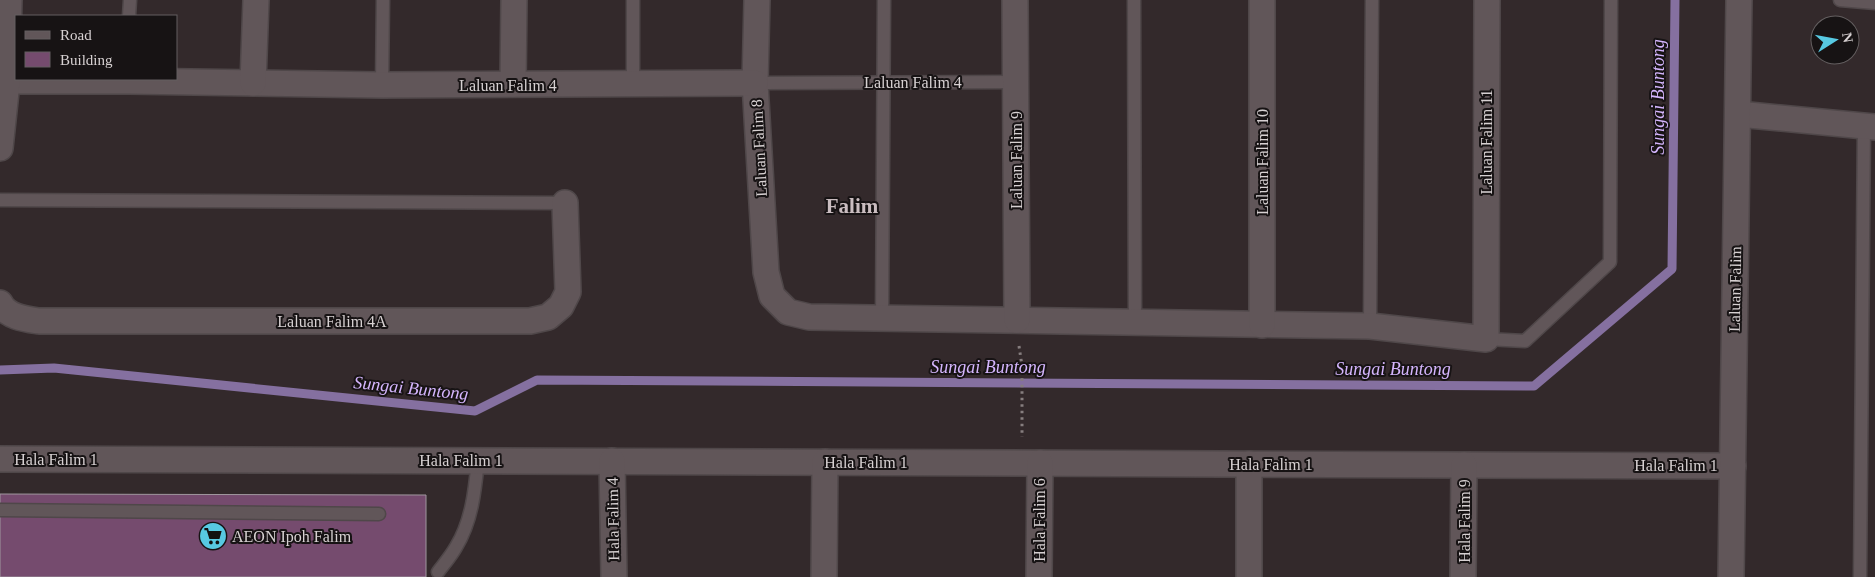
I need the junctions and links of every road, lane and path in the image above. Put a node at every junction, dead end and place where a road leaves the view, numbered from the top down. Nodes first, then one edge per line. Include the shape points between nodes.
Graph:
1 (9, 0) edge
2 (130, 0) edge
3 (256, 0) edge
4 (383, 0) edge
5 (514, 0) edge
6 (633, 0) edge
7 (757, 0) edge
8 (884, 0) edge
9 (1015, 0) edge
10 (1134, 0) edge
11 (1262, 0) edge
12 (1372, 0) edge
13 (1487, 0) edge
14 (1610, 0) edge
15 (1739, 0) edge
16 (1840, 0) edge
17 (1875, 3) edge
18 (129, 15) edge
19 (129, 80) edge
20 (4, 82) edge
21 (883, 82) junction
22 (1016, 82) junction
23 (253, 83) junction
24 (755, 83) junction
25 (513, 84) junction
26 (633, 85) junction
27 (382, 86) junction
28 (1738, 114) junction
29 (1870, 126) edge
30 (0, 148) edge
31 (0, 200) edge
32 (565, 203) joint
33 (0, 303) edge
34 (882, 318) junction
35 (1017, 320) junction
36 (1134, 322) junction
37 (1262, 325) junction
38 (1370, 326) junction
39 (1486, 339) junction
40 (1022, 366) dead end
41 (1022, 421) dead end
42 (0, 459) edge
43 (478, 460) junction
44 (612, 461) junction
45 (825, 462) junction
46 (1040, 463) junction
47 (1249, 464) junction
48 (1464, 464) junction
49 (1733, 466) junction
50 (0, 510) edge
51 (379, 514) dead end
52 (438, 572) dead end
53 (614, 577) edge
54 (824, 577) edge
55 (1039, 577) edge
56 (1249, 577) edge
57 (1464, 577) edge
58 (1731, 577) edge
59 (1860, 577) edge

1 - 20 street
2 - 18 lane
3 - 23 street
4 - 27 lane
5 - 25 street
6 - 26 lane
7 - 24 street, Laluan Falim 8
8 - 21 lane
9 - 22 street, Laluan Falim 9
10 - 36 lane
11 - 37 street, Laluan Falim 10
12 - 38 lane
13 - 39 street, Laluan Falim 11
14 - 39 lane via 1610,262 1525,341
15 - 28 street, Laluan Falim
16 - 17 lane
19 - 20 street, Laluan Falim 4
19 - 23 street, Laluan Falim 4
20 - 30 street
21 - 22 lane, Laluan Falim 4
21 - 24 lane, Laluan Falim 4
21 - 34 lane
22 - 35 street, Laluan Falim 9
23 - 27 street, Laluan Falim 4
24 - 26 street, Laluan Falim 4
24 - 34 street, Laluan Falim 8 via 766,272 772,296 788,312 810,317
25 - 26 street, Laluan Falim 4
25 - 27 street, Laluan Falim 4
28 - 29 street
28 - 49 street, Laluan Falim
29 - 59 lane
31 - 32 lane
32 - 33 street, Laluan Falim 4A via 568,292 561,306 548,318 530,321 39,321 18,318
34 - 35 street
35 - 36 street
36 - 37 street
37 - 38 street
38 - 39 street
40 - 41 path
42 - 43 street, Hala Falim 1
43 - 44 street, Hala Falim 1
43 - 52 lane via 474,497 466,524 456,547
44 - 45 street, Hala Falim 1
44 - 53 street, Hala Falim 4
45 - 46 street, Hala Falim 1
45 - 54 street
46 - 47 street, Hala Falim 1
46 - 55 street, Hala Falim 6
47 - 48 street, Hala Falim 1
47 - 56 street
48 - 49 street, Hala Falim 1
48 - 57 street, Hala Falim 9
49 - 58 street, Laluan Falim
50 - 51 lane

